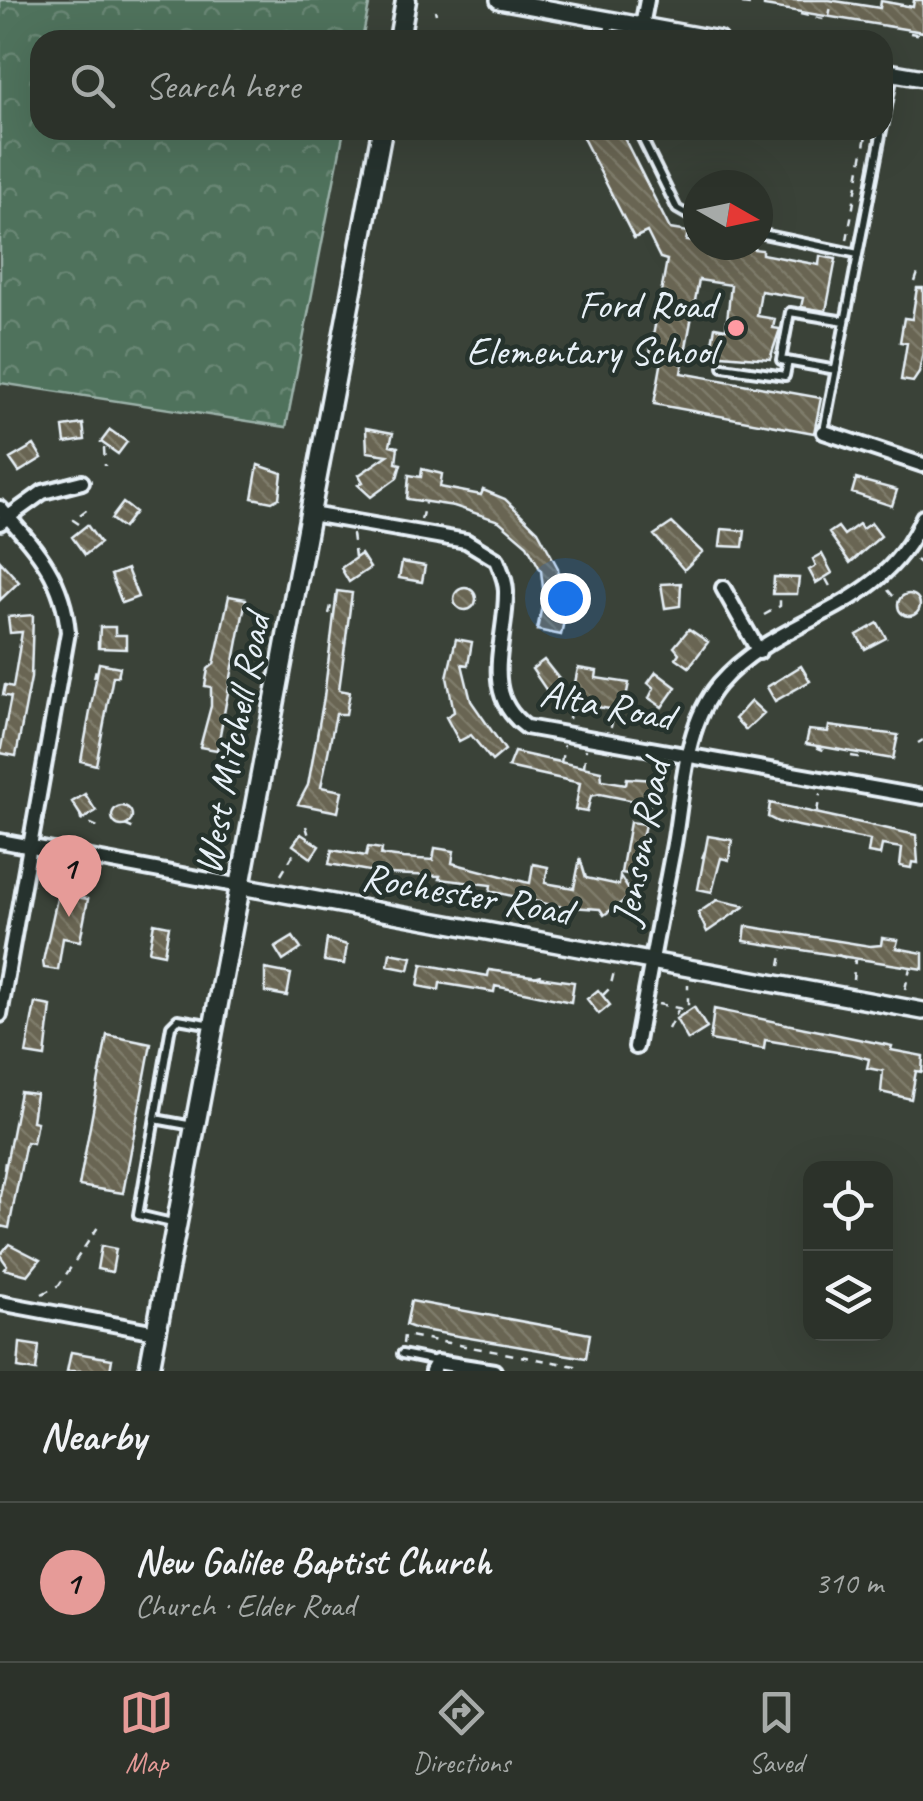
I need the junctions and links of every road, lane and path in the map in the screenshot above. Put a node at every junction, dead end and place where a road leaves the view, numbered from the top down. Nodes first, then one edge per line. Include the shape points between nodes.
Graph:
1 (406, 0) edge
2 (498, 0) edge
3 (646, 0) edge
4 (832, 2) edge
5 (742, 4) dead end
6 (756, 6) dead end
7 (800, 14) dead end
8 (610, 20) junction
9 (642, 26) junction
10 (401, 30) edge
11 (608, 30) edge
12 (664, 30) edge
13 (910, 33) dead end
14 (923, 36) edge
15 (893, 73) edge
16 (923, 78) edge
17 (380, 140) edge
18 (643, 140) edge
19 (865, 140) edge
20 (881, 140) edge
21 (683, 212) edge
22 (773, 236) edge
23 (844, 251) junction
24 (858, 254) junction
25 (919, 270) dead end
26 (915, 282) dead end
27 (845, 321) junction
28 (788, 361) junction
29 (723, 367) dead end
30 (836, 370) junction
31 (824, 432) joint
32 (104, 448) dead end
33 (923, 465) edge
34 (105, 466) dead end
35 (82, 482) dead end
36 (425, 503) dead end
37 (88, 508) dead end
38 (311, 514) junction
39 (2, 516) edge
40 (923, 518) edge
41 (422, 520) dead end
42 (78, 524) dead end
43 (352, 534) dead end
44 (355, 556) dead end
45 (916, 560) dead end
46 (923, 566) edge
47 (826, 579) dead end
48 (723, 588) dead end
49 (888, 590) dead end
50 (834, 594) dead end
51 (780, 595) dead end
52 (898, 602) dead end
53 (331, 606) dead end
54 (330, 614) dead end
55 (764, 615) dead end
56 (98, 639) dead end
57 (98, 649) dead end
58 (759, 652) junction
59 (96, 668) dead end
60 (94, 678) dead end
61 (572, 706) dead end
62 (626, 714) dead end
63 (568, 719) dead end
64 (611, 727) dead end
65 (923, 740) edge
66 (918, 743) dead end
67 (564, 746) dead end
68 (816, 747) dead end
69 (586, 750) dead end
70 (828, 752) dead end
71 (690, 755) junction
72 (851, 756) dead end
73 (864, 758) dead end
74 (569, 763) dead end
75 (584, 767) dead end
76 (820, 792) dead end
77 (923, 797) edge
78 (817, 812) dead end
79 (80, 814) dead end
80 (125, 825) dead end
81 (306, 826) dead end
82 (98, 827) dead end
83 (134, 829) dead end
84 (310, 836) dead end
85 (0, 840) edge
86 (32, 846) junction
87 (707, 846) dead end
88 (296, 850) dead end
89 (702, 858) dead end
90 (281, 874) dead end
91 (241, 886) junction
92 (550, 908) dead end
93 (567, 911) dead end
94 (782, 950) dead end
95 (838, 955) dead end
96 (651, 961) junction
97 (780, 966) dead end
98 (910, 968) dead end
99 (614, 972) dead end
100 (542, 975) dead end
101 (534, 977) dead end
102 (854, 980) dead end
103 (688, 986) dead end
104 (906, 989) dead end
105 (603, 995) dead end
106 (658, 1004) dead end
107 (679, 1008) junction
108 (923, 1011) edge
109 (0, 1015) edge
110 (214, 1026) junction
111 (668, 1028) dead end
112 (636, 1048) dead end
113 (155, 1119) junction
114 (194, 1126) junction
115 (5, 1160) dead end
116 (4, 1170) dead end
117 (176, 1223) junction
118 (98, 1228) dead end
119 (42, 1294) dead end
120 (0, 1303) edge
121 (420, 1331) dead end
122 (156, 1332) junction
123 (445, 1335) dead end
124 (419, 1338) junction
125 (444, 1342) junction
126 (483, 1342) dead end
127 (403, 1344) dead end
128 (508, 1346) dead end
129 (482, 1349) junction
130 (402, 1354) dead end
131 (506, 1354) junction
132 (546, 1354) dead end
133 (571, 1359) dead end
134 (545, 1361) junction
135 (434, 1366) edge
136 (570, 1366) junction
137 (581, 1367) dead end
138 (149, 1371) edge
139 (494, 1371) edge

1 - 10 main road
2 - 8 street
3 - 9 street
4 - 7 path via 828,20
5 - 6 path
8 - 9 street
8 - 11 lane
9 - 12 street
13 - 14 path
15 - 16 street
17 - 38 main road, West Mitchell Road
18 - 21 lane
19 - 23 path
20 - 24 lane
22 - 23 lane
23 - 24 lane
24 - 27 lane
25 - 26 path
27 - 28 lane via 790,312 781,360
27 - 30 lane
28 - 29 lane via 785,376
28 - 30 lane
30 - 31 lane
31 - 33 street
32 - 34 path
35 - 39 street via 43,492
36 - 41 path
37 - 42 path via 73,520
38 - 71 street, Alta Road via 466,541 498,560 506,588 498,690 509,715 526,727
38 - 91 main road, West Mitchell Road
39 - 86 street via 50,567 68,632
40 - 58 street, Jenson Road via 901,557 869,588
43 - 44 path
45 - 46 path
47 - 50 path
48 - 58 street
49 - 52 path
51 - 55 path via 780,606
53 - 54 path
56 - 57 path
58 - 71 street, Jenson Road via 710,695
59 - 60 path
61 - 63 path
62 - 64 path via 614,712
65 - 66 path
67 - 74 path via 561,762
68 - 70 path
69 - 75 path
71 - 77 street, Alta Road
71 - 96 street, Jenson Road
72 - 73 path
76 - 78 path
79 - 82 path
80 - 83 path
81 - 84 path
85 - 86 street, Rochester Road
86 - 91 street, Rochester Road
86 - 109 street
87 - 89 path
88 - 90 path
91 - 96 street, Rochester Road
91 - 110 main road, West Mitchell Road
92 - 93 path
94 - 97 path
95 - 102 path via 855,961
96 - 108 street, Rochester Road
96 - 112 street, Jenson Road
98 - 104 path
99 - 105 path
100 - 101 path
103 - 107 path via 688,1006
106 - 107 path
107 - 111 path
110 - 113 lane via 174,1022
110 - 114 main road, West Mitchell Road
113 - 114 lane
113 - 117 lane via 138,1215
114 - 117 main road, West Mitchell Road
115 - 116 path
117 - 122 main road, West Mitchell Road
118 - 119 path via 59,1285
120 - 122 street
121 - 124 path
122 - 138 main road, West Mitchell Road
123 - 125 path
124 - 125 path
124 - 127 path via 404,1335
125 - 129 path
126 - 129 path
128 - 131 path
129 - 131 path
130 - 135 lane
131 - 134 path
132 - 134 path
133 - 136 path
134 - 136 path
135 - 139 street
136 - 137 path

